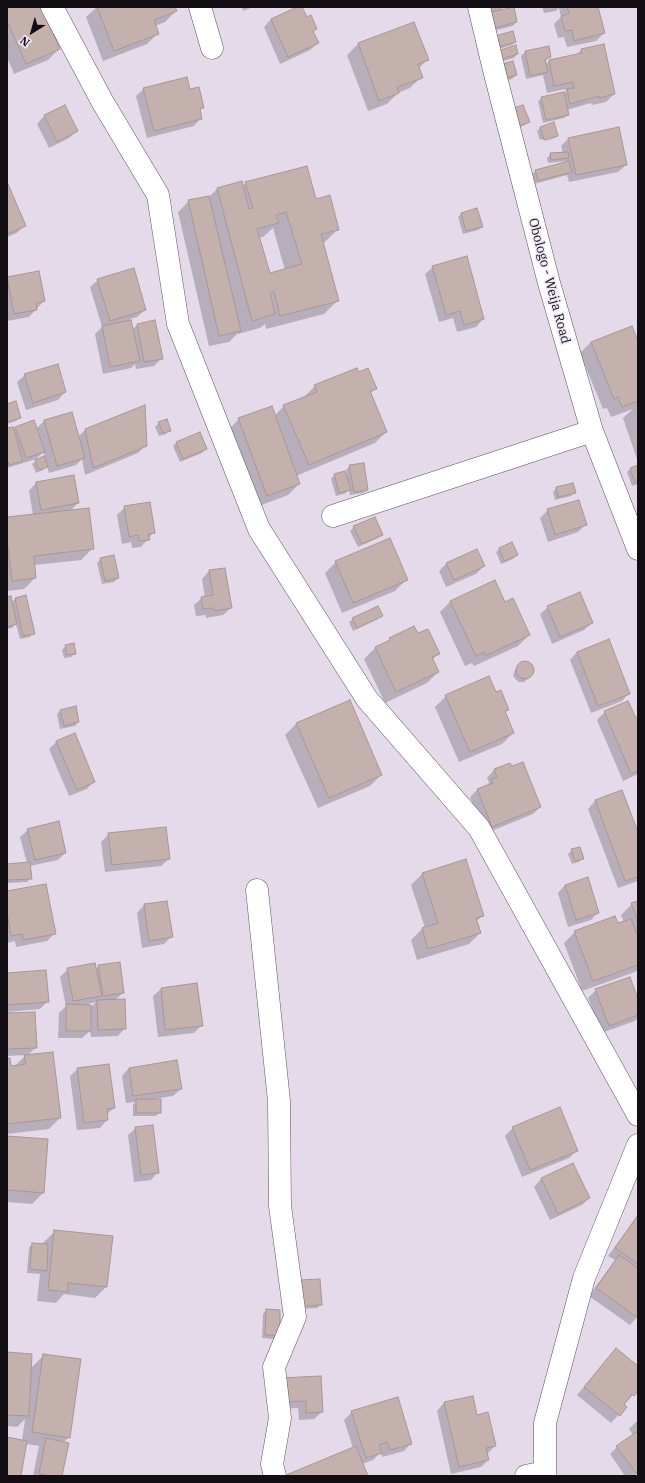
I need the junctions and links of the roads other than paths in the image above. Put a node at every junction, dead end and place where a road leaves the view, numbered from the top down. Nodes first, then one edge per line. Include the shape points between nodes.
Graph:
1 (52, 7) edge
2 (200, 7) edge
3 (479, 7) edge
4 (212, 48) dead end
5 (592, 431) junction
6 (333, 516) dead end
7 (638, 549) edge
8 (257, 890) dead end
9 (638, 1115) edge
10 (638, 1145) edge
11 (539, 1475) edge
12 (275, 1476) edge

1 - 9 street via 102,101 158,195 178,324 259,529 367,699 479,828
2 - 4 street
3 - 5 street, Obologo - Weija Road via 549,283
5 - 6 street
5 - 7 street, Obologo - Weija Road
8 - 12 street via 279,1101 280,1206 296,1317 274,1367 280,1418 272,1464
10 - 11 street via 584,1278 545,1423

